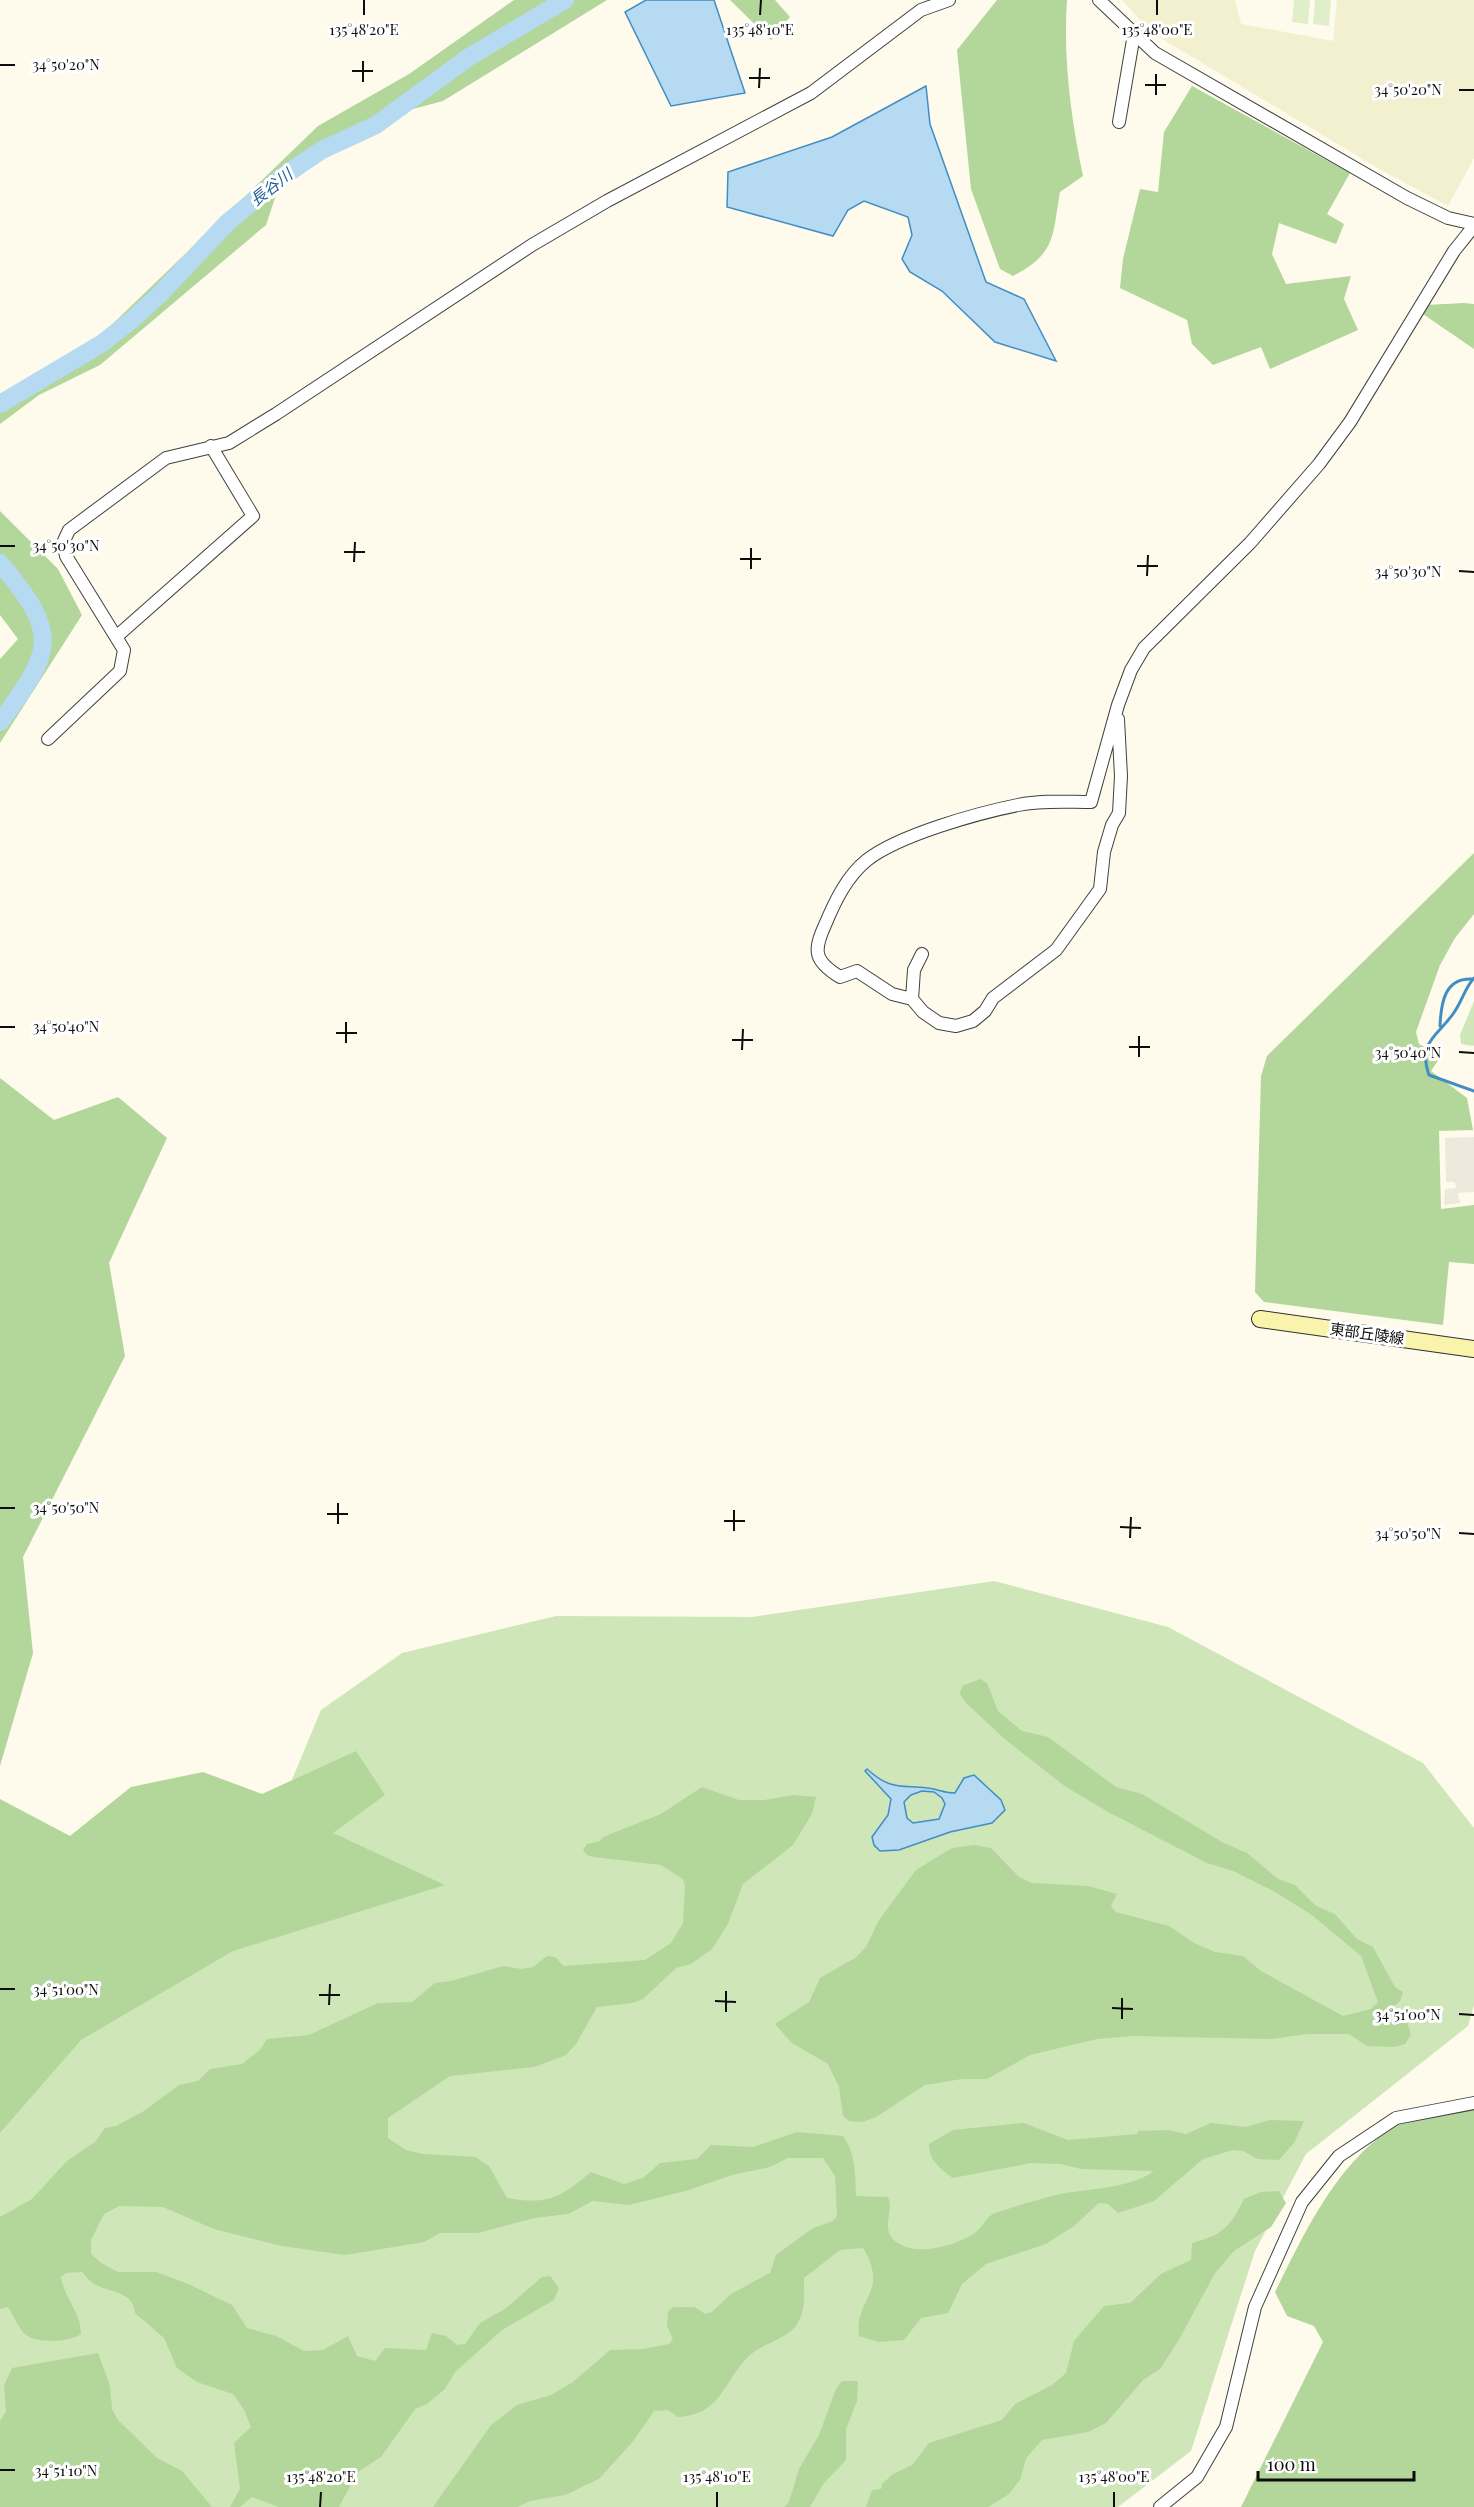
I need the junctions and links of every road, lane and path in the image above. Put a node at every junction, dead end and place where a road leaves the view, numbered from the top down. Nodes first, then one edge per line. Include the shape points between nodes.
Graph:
1 (949, 0) edge
2 (1099, 0) edge
3 (1134, 34) junction
4 (1119, 122) dead end
5 (1474, 225) edge
6 (211, 446) junction
7 (116, 638) junction
8 (1118, 705) junction
9 (48, 739) dead end
10 (922, 954) dead end
11 (912, 999) junction
12 (1260, 1319) dead end
13 (1474, 1349) edge
14 (1474, 2103) edge
15 (1160, 2507) edge

1 - 6 street via 921,10 812,93 541,239 276,414 229,443
2 - 3 street
3 - 4 street
3 - 5 street via 1155,52 1407,198 1448,218
5 - 8 street via 1350,422 1319,464 1250,543 1144,648
6 - 7 street via 253,516
6 - 7 street via 166,458 69,530 63,543 66,556
7 - 9 street via 124,650 120,671
8 - 11 street via 1119,813 1104,852 1100,889 1056,950 993,998 973,1021 956,1026 939,1023 922,1012
8 - 11 street via 1091,802 1018,805 944,826 896,843 867,860 845,884 816,943 817,957 840,976 857,971 892,994
10 - 11 street via 914,970
12 - 13 street, 東部丘陵線
14 - 15 street via 1396,2118 1339,2156 1302,2202 1255,2307 1226,2427 1197,2477

